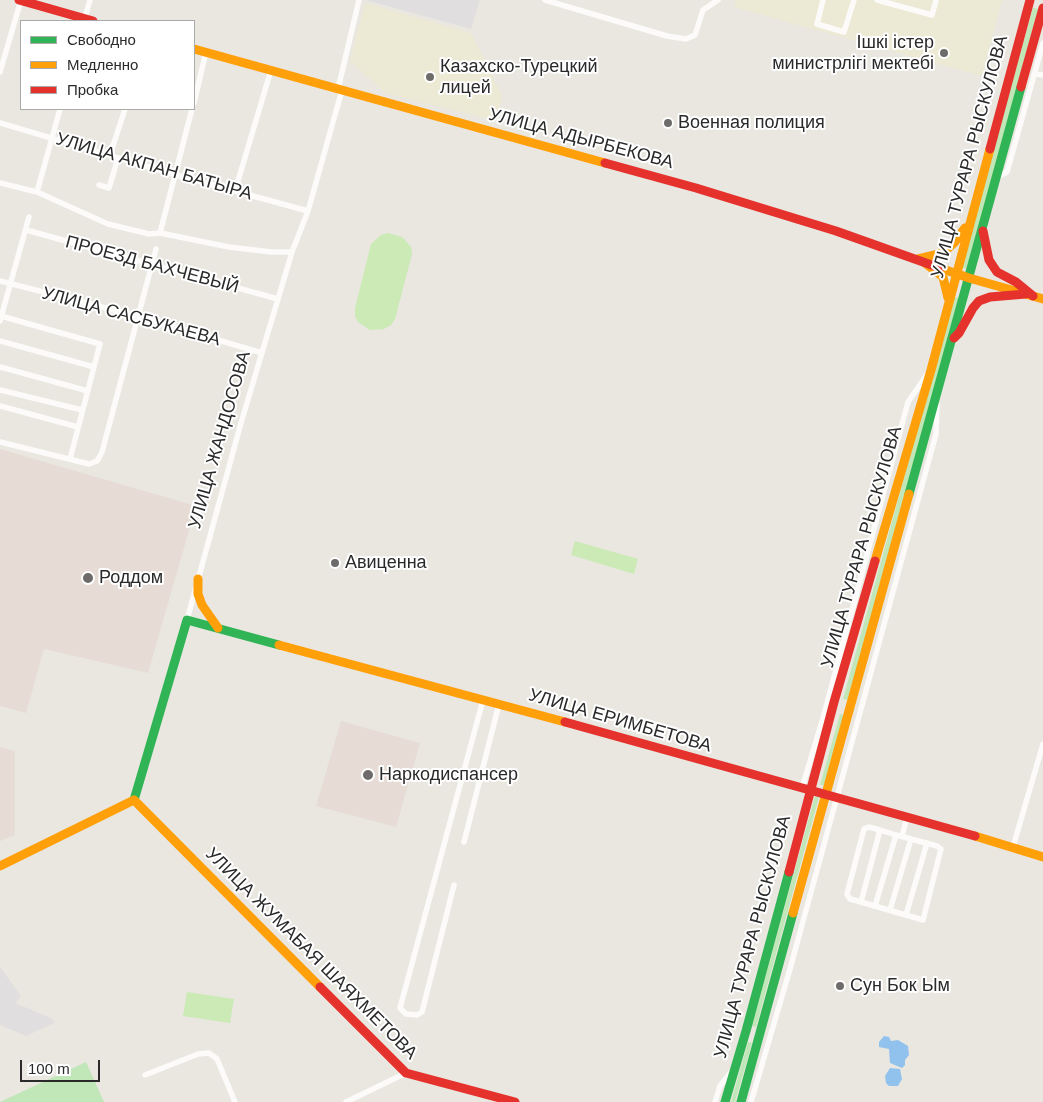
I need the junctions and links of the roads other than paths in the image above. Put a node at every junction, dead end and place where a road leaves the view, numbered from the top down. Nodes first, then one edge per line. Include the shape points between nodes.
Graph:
1 (20, 0) edge
2 (90, 0) edge
3 (359, 0) edge
4 (545, 0) edge
5 (718, 0) edge
6 (823, 0) edge
7 (854, 0) edge
8 (876, 0) edge
9 (936, 0) edge
10 (1030, 0) edge
11 (1043, 8) edge
12 (84, 20) edge
13 (87, 20) edge
14 (1043, 43) edge
15 (195, 49) edge
16 (206, 52) junction
17 (270, 70) junction
18 (0, 72) edge
19 (1035, 74) junction
20 (1043, 76) edge
21 (340, 89) junction
22 (195, 99) edge
23 (60, 110) edge
24 (125, 110) edge
25 (192, 110) edge
26 (0, 123) edge
27 (52, 138) junction
28 (110, 155) junction
29 (118, 158) junction
30 (176, 175) junction
31 (997, 177) junction
32 (0, 183) edge
33 (99, 185) dead end
34 (235, 191) junction
35 (37, 192) junction
36 (308, 211) junction
37 (29, 217) dead end
38 (969, 222) junction
39 (26, 230) junction
40 (982, 230) junction
41 (160, 233) junction
42 (156, 249) dead end
43 (292, 252) junction
44 (920, 259) junction
45 (152, 265) junction
46 (956, 273) junction
47 (969, 278) junction
48 (0, 281) edge
49 (10, 284) junction
50 (1029, 295) junction
51 (278, 299) junction
52 (1043, 299) edge
53 (949, 300) junction
54 (137, 316) junction
55 (1, 319) edge
56 (952, 340) junction
57 (0, 341) edge
58 (262, 353) junction
59 (0, 367) edge
60 (94, 367) junction
61 (930, 370) junction
62 (0, 390) edge
63 (88, 390) junction
64 (937, 392) junction
65 (0, 406) edge
66 (82, 410) junction
67 (78, 427) junction
68 (0, 442) edge
69 (70, 459) junction
70 (198, 579) junction
71 (187, 620) junction
72 (218, 629) junction
73 (483, 700) junction
74 (834, 702) junction
75 (500, 704) junction
76 (850, 706) junction
77 (821, 723) junction
78 (1043, 744) edge
79 (822, 746) junction
80 (1041, 760) edge
81 (806, 789) junction
82 (826, 794) junction
83 (836, 796) junction
84 (134, 800) junction
85 (907, 817) junction
86 (880, 830) junction
87 (899, 835) junction
88 (911, 838) junction
89 (464, 842) dead end
90 (927, 843) junction
91 (1013, 847) junction
92 (1043, 857) edge
93 (0, 866) edge
94 (454, 885) dead end
95 (861, 902) junction
96 (875, 906) junction
97 (890, 910) junction
98 (906, 915) junction
99 (746, 1031) junction
100 (760, 1036) junction
101 (735, 1067) junction
102 (406, 1073) junction
103 (145, 1075) dead end
104 (235, 1102) edge
105 (346, 1102) edge
106 (515, 1102) edge
107 (715, 1102) edge
108 (725, 1102) edge
109 (741, 1102) edge
110 (750, 1102) edge

1 - 12 main road
1 - 18 street
2 - 13 street
3 - 21 street, УЛИЦА ЖАНДОСОВА
4 - 5 street via 686,39 695,35 703,10
6 - 7 street via 817,24 844,32
8 - 9 street via 932,15
10 - 38 main road, УЛИЦА ТУРАРА РЫСКУЛОВА
11 - 31 main road
14 - 19 street
15 - 16 main road, УЛИЦА АДЫРБЕКОВА
16 - 17 main road, УЛИЦА АДЫРБЕКОВА
16 - 22 street
17 - 21 main road, УЛИЦА АДЫРБЕКОВА
17 - 34 street
19 - 20 street
19 - 31 street via 1007,172
21 - 36 street, УЛИЦА ЖАНДОСОВА
21 - 44 main road, УЛИЦА АДЫРБЕКОВА via 696,188
23 - 27 street
24 - 28 street
25 - 30 street
26 - 27 street, УЛИЦА АКПАН БАТЫРА
27 - 28 street, УЛИЦА АКПАН БАТЫРА
27 - 35 street
28 - 29 street, УЛИЦА АКПАН БАТЫРА
29 - 30 street, УЛИЦА АКПАН БАТЫРА
29 - 33 street via 110,188
30 - 34 street, УЛИЦА АКПАН БАТЫРА
30 - 41 street
31 - 40 main road
32 - 35 street
34 - 36 street, УЛИЦА АКПАН БАТЫРА
35 - 41 street via 108,224 148,234
36 - 43 street, УЛИЦА ЖАНДОСОВА
37 - 39 street
38 - 44 main road via 943,253
38 - 46 main road, УЛИЦА ТУРАРА РЫСКУЛОВА
39 - 45 street, ПРОЕЗД БАХЧЕВЫЙ
39 - 49 street
40 - 47 main road
40 - 50 main road via 989,260 997,272 1016,282
41 - 43 street via 229,247
42 - 45 street
43 - 51 street, УЛИЦА ЖАНДОСОВА
44 - 46 main road, УЛИЦА АДЫРБЕКОВА
44 - 53 main road via 943,277
45 - 51 street, ПРОЕЗД БАХЧЕВЫЙ
45 - 54 street
46 - 47 main road, УЛИЦА АДЫРБЕКОВА
46 - 53 main road, УЛИЦА ТУРАРА РЫСКУЛОВА
47 - 50 main road, УЛИЦА АДЫРБЕКОВА
47 - 56 main road
48 - 49 street, УЛИЦА САСБУКАЕВА
49 - 54 street, УЛИЦА САСБУКАЕВА
49 - 55 street
50 - 52 main road, УЛИЦА АДЫРБЕКОВА
50 - 56 main road via 990,297 979,301
51 - 58 street, УЛИЦА ЖАНДОСОВА
53 - 61 main road, УЛИЦА ТУРАРА РЫСКУЛОВА
54 - 58 street, УЛИЦА САСБУКАЕВА
54 - 69 street via 99,457 89,464
55 - 60 street via 100,344
56 - 64 main road
57 - 60 street
58 - 70 street, УЛИЦА ЖАНДОСОВА
59 - 63 street
60 - 63 street
61 - 74 main road, УЛИЦА ТУРАРА РЫСКУЛОВА
61 - 77 street via 908,402
62 - 66 street
63 - 66 street
64 - 76 main road
64 - 83 street via 936,434
65 - 67 street
66 - 67 street
67 - 69 street
68 - 69 street
70 - 71 street, УЛИЦА ЖАНДОСОВА
70 - 72 main road via 202,605
71 - 72 main road, УЛИЦА ЕРИМБЕТОВА
71 - 84 main road, УЛИЦА ЖАНДОСОВА
72 - 73 main road, УЛИЦА ЕРИМБЕТОВА
73 - 75 main road, УЛИЦА ЕРИМБЕТОВА
73 - 94 street via 400,1008 406,1014 422,1012
74 - 76 main road
74 - 79 main road, УЛИЦА ТУРАРА РЫСКУЛОВА
75 - 81 main road, УЛИЦА ЕРИМБЕТОВА
75 - 89 street
76 - 82 main road
77 - 79 street
77 - 81 street
78 - 80 street
79 - 81 main road, УЛИЦА ТУРАРА РЫСКУЛОВА
80 - 91 street
81 - 82 main road, УЛИЦА ЕРИМБЕТОВА
81 - 99 main road, УЛИЦА ТУРАРА РЫСКУЛОВА
82 - 83 main road, УЛИЦА ЕРИМБЕТОВА
82 - 100 main road
83 - 85 main road, УЛИЦА ЕРИМБЕТОВА
83 - 110 street via 790,969
84 - 93 main road
84 - 102 main road, УЛИЦА ЖУМАБАЯ ШАЯХМЕТОВА
85 - 87 street
85 - 91 main road, УЛИЦА ЕРИМБЕТОВА
86 - 87 street
86 - 95 street
86 - 95 street via 864,829 847,894 850,899
87 - 88 street
87 - 96 street
88 - 90 street
88 - 97 street
90 - 98 street
90 - 98 street via 941,849 924,919
91 - 92 main road, УЛИЦА ЕРИМБЕТОВА
95 - 96 street
96 - 97 street
97 - 98 street
99 - 100 main road
99 - 101 main road, УЛИЦА ТУРАРА РЫСКУЛОВА
100 - 109 main road
101 - 107 street via 720,1086
101 - 108 main road, УЛИЦА ТУРАРА РЫСКУЛОВА
102 - 105 street
102 - 106 main road, УЛИЦА ЖУМАБАЯ ШАЯХМЕТОВА
103 - 104 street via 198,1054 209,1053 217,1059

